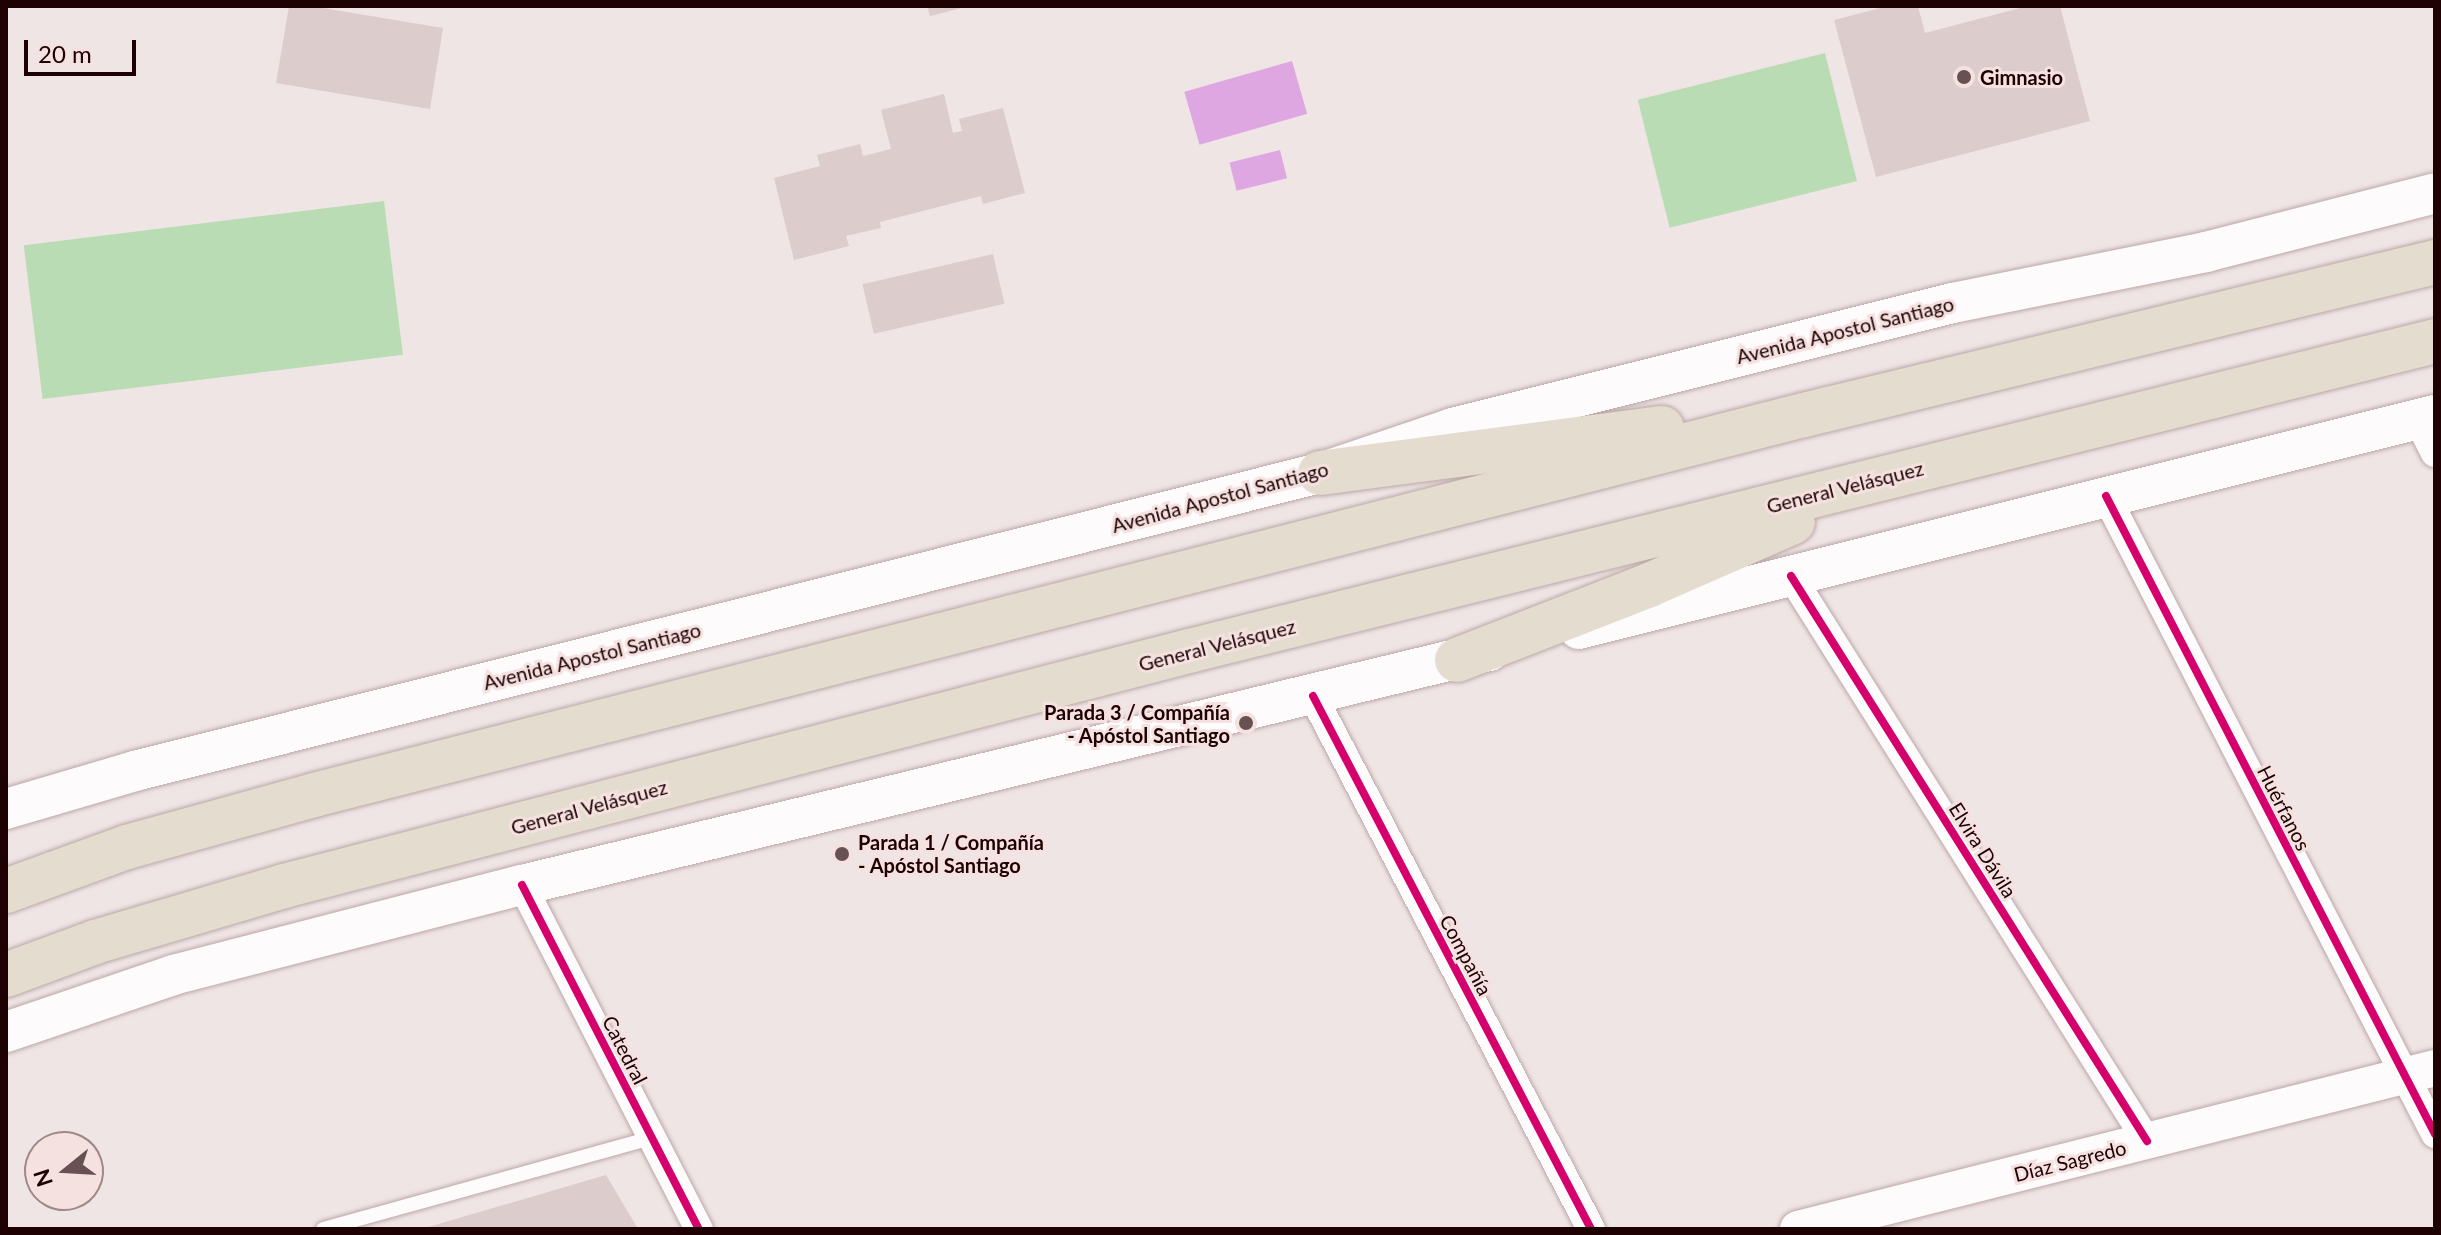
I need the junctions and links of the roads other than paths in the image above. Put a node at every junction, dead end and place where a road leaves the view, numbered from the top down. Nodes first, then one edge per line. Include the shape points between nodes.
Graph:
1 (2435, 193) edge
2 (2435, 262) edge
3 (2435, 341) edge
4 (1804, 415) junction
5 (2429, 429) edge
6 (1320, 473) junction
7 (1905, 473) junction
8 (2106, 496) junction
9 (1791, 576) junction
10 (1457, 660) junction
11 (1313, 696) junction
12 (6, 809) edge
13 (522, 885) junction
14 (6, 891) edge
15 (6, 975) edge
16 (6, 1032) edge
17 (2420, 1072) edge
18 (2435, 1134) edge
19 (652, 1138) junction
20 (2147, 1141) junction
21 (323, 1229) edge
22 (699, 1229) edge
23 (1591, 1229) edge
24 (1798, 1229) edge

1 - 6 main road, Avenida Apostol Santiago via 2206,252 1953,303 1469,424
2 - 4 highway
3 - 7 highway, General Velásquez
4 - 6 highway via 1544,441
4 - 14 highway via 220,819
5 - 8 main road
6 - 12 main road, Avenida Apostol Santiago via 135,771
7 - 10 highway via 1649,585
7 - 15 highway, General Velásquez via 1189,651 284,886 108,938
8 - 9 main road
8 - 17 street, Huérfanos
9 - 10 main road
9 - 20 street, Elvira Dávila
10 - 11 main road
11 - 13 main road
11 - 23 street, Compañía
13 - 16 main road via 173,975
13 - 19 street, Catedral
17 - 18 street, Huérfanos
17 - 20 street, Díaz Sagredo
19 - 21 lane
19 - 22 street, Catedral
20 - 24 street, Díaz Sagredo

